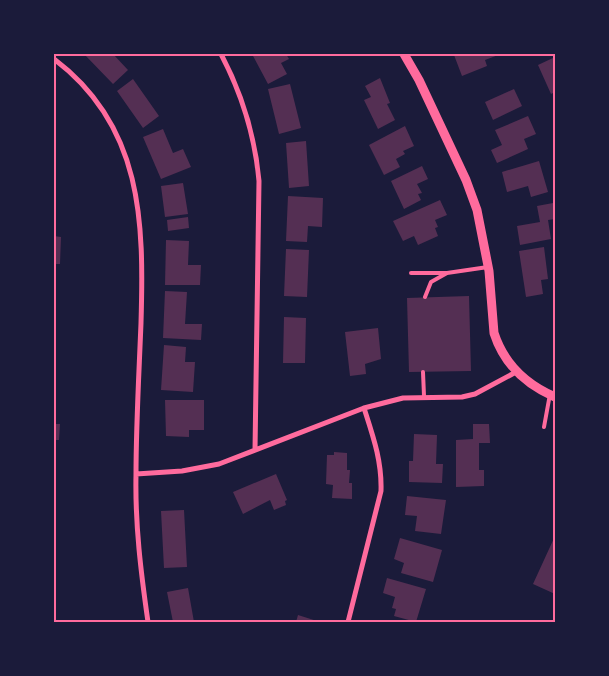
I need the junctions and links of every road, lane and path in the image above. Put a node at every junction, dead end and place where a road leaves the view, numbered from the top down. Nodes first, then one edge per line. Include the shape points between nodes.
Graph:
1 (221, 54) edge
2 (404, 54) edge
3 (54, 59) edge
4 (488, 267) junction
5 (411, 273) dead end
6 (447, 273) junction
7 (425, 297) dead end
8 (423, 372) dead end
9 (516, 372) junction
10 (424, 396) junction
11 (553, 396) edge
12 (364, 408) junction
13 (544, 427) dead end
14 (255, 450) junction
15 (136, 474) junction
16 (148, 622) edge
17 (348, 622) edge

1 - 14 street via 243,104 257,155 260,181
2 - 4 street via 466,180 482,229
3 - 15 street via 79,82 109,119 130,163 136,188 142,275
4 - 6 lane
4 - 9 street via 494,333 498,347
5 - 6 lane
6 - 7 lane via 431,282
8 - 10 lane
9 - 10 street via 475,394
9 - 11 street
10 - 12 street
11 - 13 lane
12 - 14 street
12 - 17 street via 378,450 382,470 381,491
14 - 15 street via 202,468
15 - 16 street via 138,548

